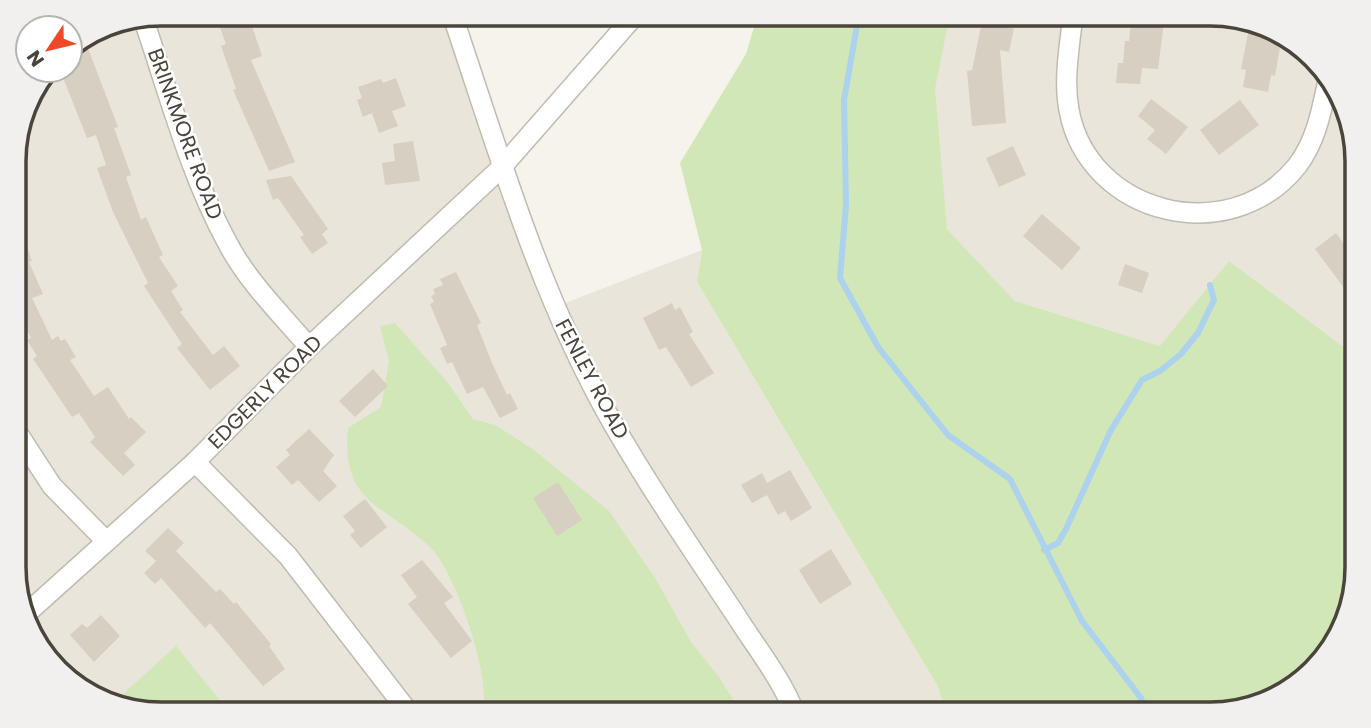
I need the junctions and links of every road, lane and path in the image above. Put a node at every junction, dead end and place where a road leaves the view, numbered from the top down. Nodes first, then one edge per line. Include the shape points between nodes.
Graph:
1 (456, 26) edge
2 (625, 26) edge
3 (1072, 26) edge
4 (146, 27) edge
5 (1325, 91) edge
6 (501, 168) junction
7 (309, 347) junction
8 (26, 446) edge
9 (195, 462) junction
10 (105, 540) junction
11 (33, 608) edge
12 (788, 701) edge
13 (401, 702) edge

1 - 6 street, FENLEY ROAD
2 - 6 street, EDGERLY ROAD
3 - 5 street via 1066,88 1072,122 1091,166 1115,188 1170,211 1225,211 1257,199 1296,167 1316,131
4 - 7 street, BRINKMORE ROAD via 199,183 228,244 259,290
6 - 7 street, EDGERLY ROAD
6 - 12 street, FENLEY ROAD via 583,369
7 - 9 street, EDGERLY ROAD
8 - 10 street via 52,486
9 - 10 street, EDGERLY ROAD
9 - 13 street via 288,556
10 - 11 street, EDGERLY ROAD

